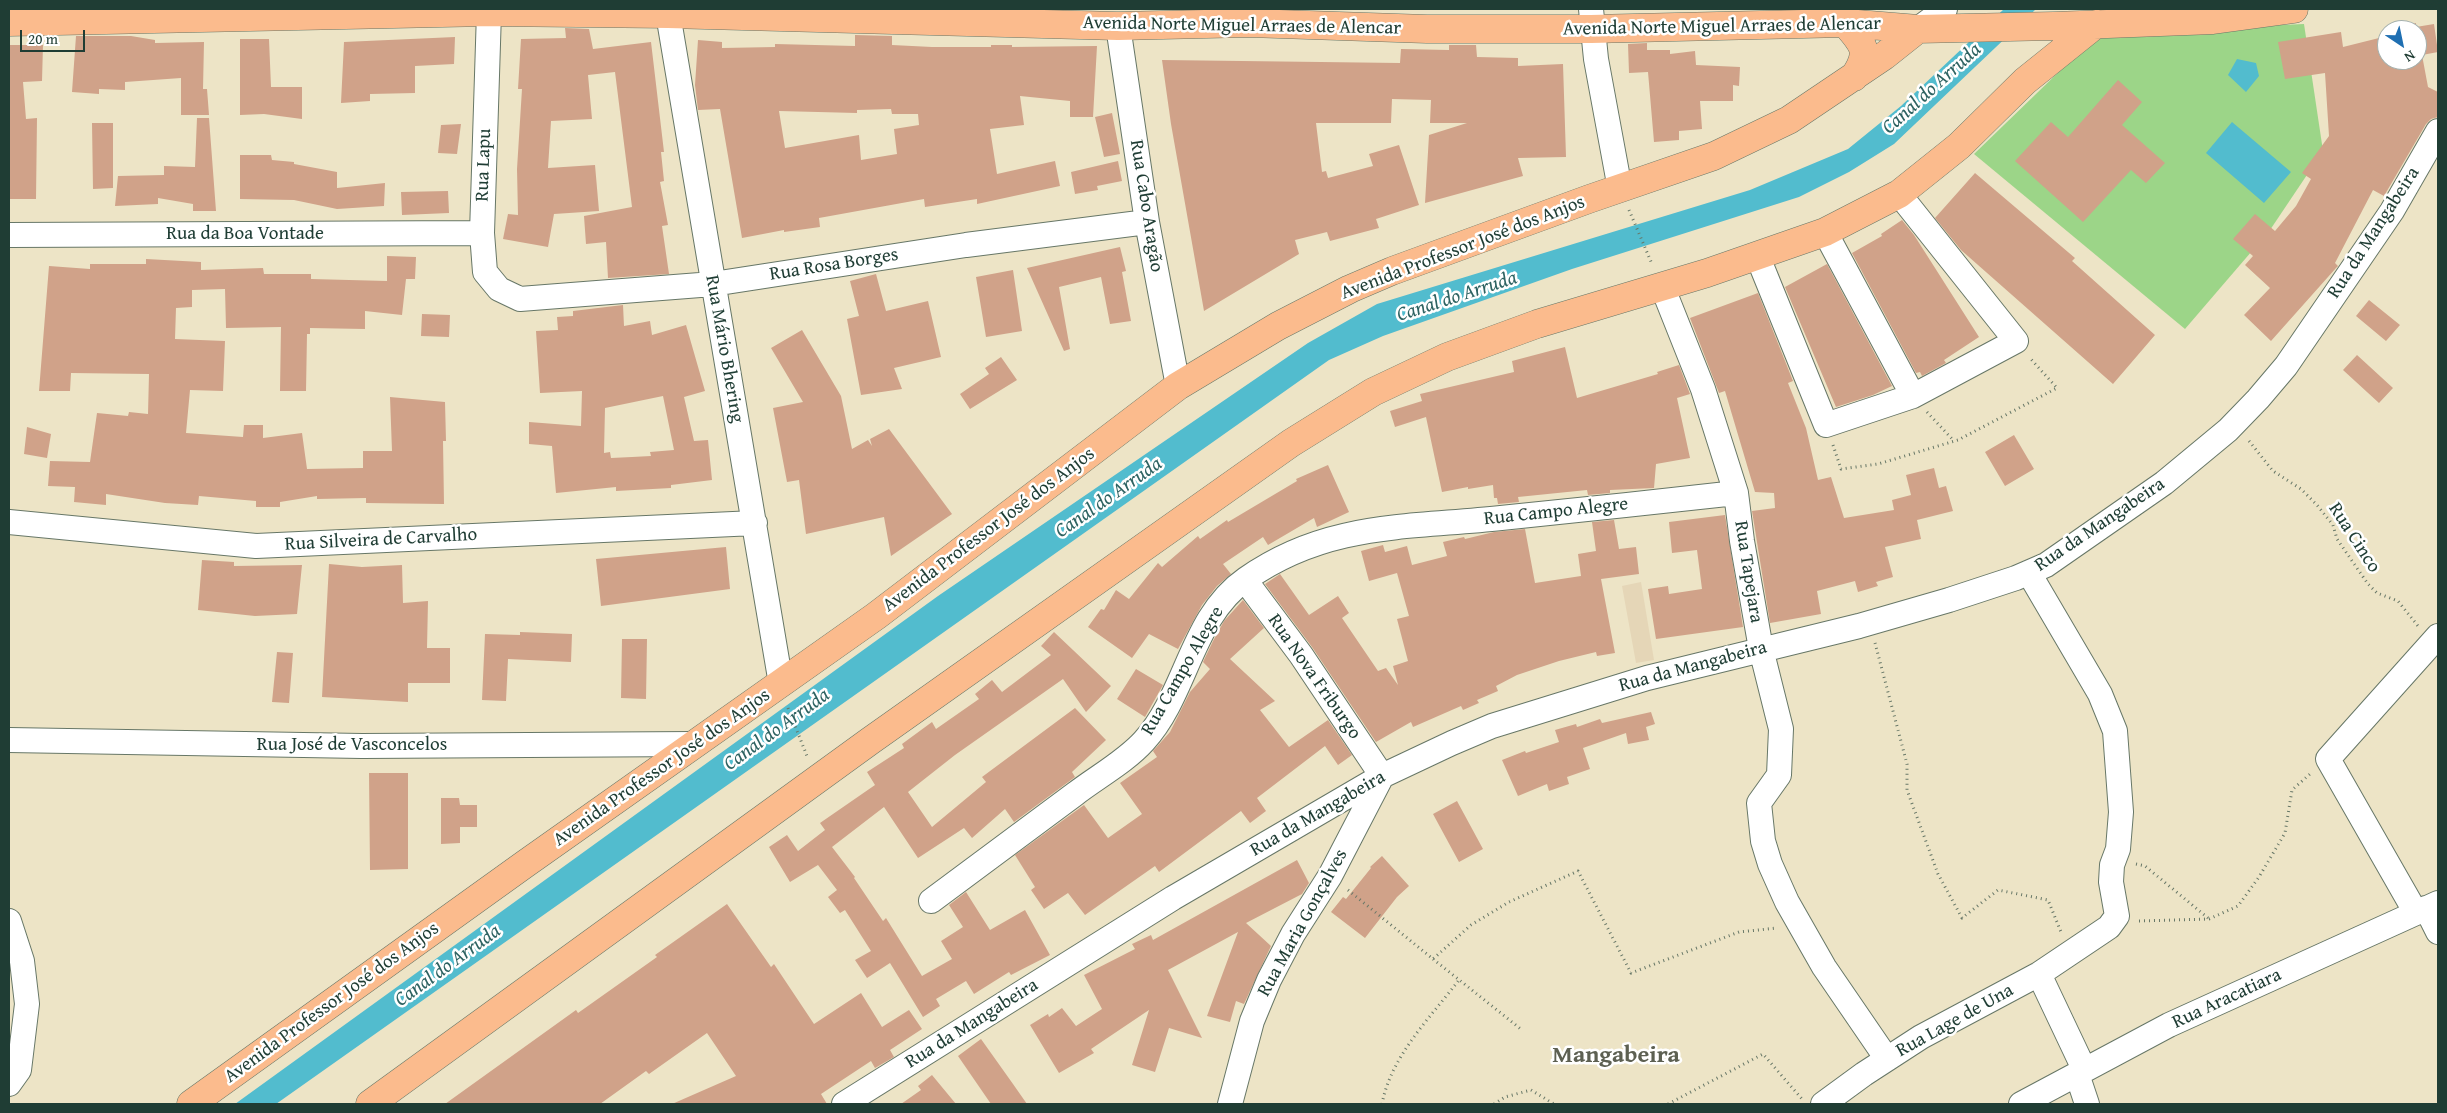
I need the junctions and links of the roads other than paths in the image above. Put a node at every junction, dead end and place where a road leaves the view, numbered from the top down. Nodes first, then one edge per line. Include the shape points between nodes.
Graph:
1 (2294, 9) edge
2 (489, 12) junction
3 (668, 14) junction
4 (2154, 15) edge
5 (1951, 18) edge
6 (1591, 19) edge
7 (9, 22) edge
8 (1845, 22) junction
9 (2096, 24) junction
10 (1118, 26) junction
11 (1914, 32) junction
12 (1854, 77) junction
13 (2025, 81) junction
14 (2438, 132) edge
15 (1620, 189) junction
16 (1899, 194) junction
17 (1147, 222) junction
18 (1825, 232) junction
19 (482, 233) junction
20 (9, 235) edge
21 (1757, 255) junction
22 (713, 284) junction
23 (1662, 286) junction
24 (520, 299) joint
25 (1178, 386) junction
26 (1913, 396) junction
27 (1736, 493) junction
28 (9, 522) edge
29 (754, 523) junction
30 (2029, 572) junction
31 (1244, 580) junction
32 (2435, 640) edge
33 (1761, 649) junction
34 (783, 692) junction
35 (9, 740) edge
36 (695, 744) junction
37 (1382, 776) junction
38 (932, 901) dead end
39 (2427, 908) edge
40 (9, 921) edge
41 (2438, 932) edge
42 (2039, 974) junction
43 (1887, 1060) junction
44 (2080, 1071) junction
45 (12, 1074) edge
46 (191, 1104) edge
47 (370, 1104) edge
48 (844, 1104) edge
49 (1230, 1104) edge
50 (1823, 1104) edge
51 (2021, 1104) edge
52 (2087, 1104) edge

1 - 4 main road, Avenida Norte Miguel Arraes de Alencar via 2213,20
2 - 3 main road, Avenida Norte Miguel Arraes de Alencar
2 - 7 main road, Avenida Norte Miguel Arraes de Alencar
2 - 19 street, Rua Lapu
3 - 10 main road, Avenida Norte Miguel Arraes de Alencar
3 - 22 street, Rua Mário Bhering
4 - 9 main road, Avenida Norte Miguel Arraes de Alencar
5 - 9 main road, Avenida Norte Miguel Arraes de Alencar via 2054,26
5 - 11 main road, Avenida Norte Miguel Arraes de Alencar
6 - 8 main road, Avenida Norte Miguel Arraes de Alencar
6 - 10 main road, Avenida Norte Miguel Arraes de Alencar via 1427,29 1250,23
6 - 15 street
8 - 11 main road, Avenida Norte Miguel Arraes de Alencar
8 - 12 main road via 1864,51 1864,61
9 - 13 main road
10 - 17 street, Rua Cabo Aragão
11 - 12 main road, Avenida Professor José dos Anjos
11 - 13 main road via 2019,31 2029,38 2034,49
12 - 15 main road, Avenida Professor José dos Anjos via 1789,120 1714,156
13 - 16 main road via 1959,146
14 - 30 street, Rua da Mangabeira via 2392,211 2286,366 2233,424 2164,483 2046,565
15 - 25 main road, Avenida Professor José dos Anjos via 1350,289 1278,326
16 - 18 main road
16 - 26 street via 2016,341
17 - 22 street, Rua Rosa Borges via 966,245
17 - 25 street, Rua Cabo Aragão
18 - 21 main road
18 - 26 street
19 - 20 street, Rua da Boa Vontade
19 - 24 street, Rua Lapu via 485,272 499,289
21 - 23 main road
21 - 26 street via 1826,425
22 - 24 street, Rua Rosa Borges
22 - 29 street, Rua Mário Bhering
23 - 27 street, Rua Tapejara via 1703,389
23 - 47 main road via 1537,324 1447,357 1373,392 1291,443 870,741
25 - 34 main road, Avenida Professor José dos Anjos via 907,592
27 - 31 street, Rua Campo Alegre via 1428,526 1372,529 1313,544 1286,555
27 - 33 street, Rua Tapejara
28 - 29 street, Rua Silveira de Carvalho via 256,546
29 - 34 street, Rua Mário Bhering
30 - 33 street, Rua da Mangabeira via 1869,623
30 - 42 street, Rua Lage de Una via 2100,694 2115,731 2121,812 2111,882 2118,916 2114,923
31 - 37 street, Rua Nova Friburgo via 1301,655
31 - 38 street, Rua Campo Alegre via 1200,634 1174,693 1144,741
32 - 39 street via 2328,759
33 - 37 street, Rua da Mangabeira via 1647,678 1492,726
33 - 43 street, Rua Tapejara via 1781,729 1779,775 1759,803 1763,841 1780,887 1824,967
34 - 36 main road, Avenida Professor José dos Anjos
35 - 36 street, Rua José de Vasconcelos via 362,746
36 - 46 main road, Avenida Professor José dos Anjos
37 - 48 street, Rua da Mangabeira via 1165,903
37 - 49 street, Rua Maria Gonçalves via 1330,876 1293,934 1269,980 1252,1021
39 - 41 street
39 - 44 street, Rua Aracatiara via 2169,1025
40 - 45 street via 22,961 27,1004
42 - 43 street, Rua Lage de Una via 1922,1037
42 - 44 street
43 - 50 street, Rua Lage de Una
44 - 51 street, Rua Aracatiara
44 - 52 street

